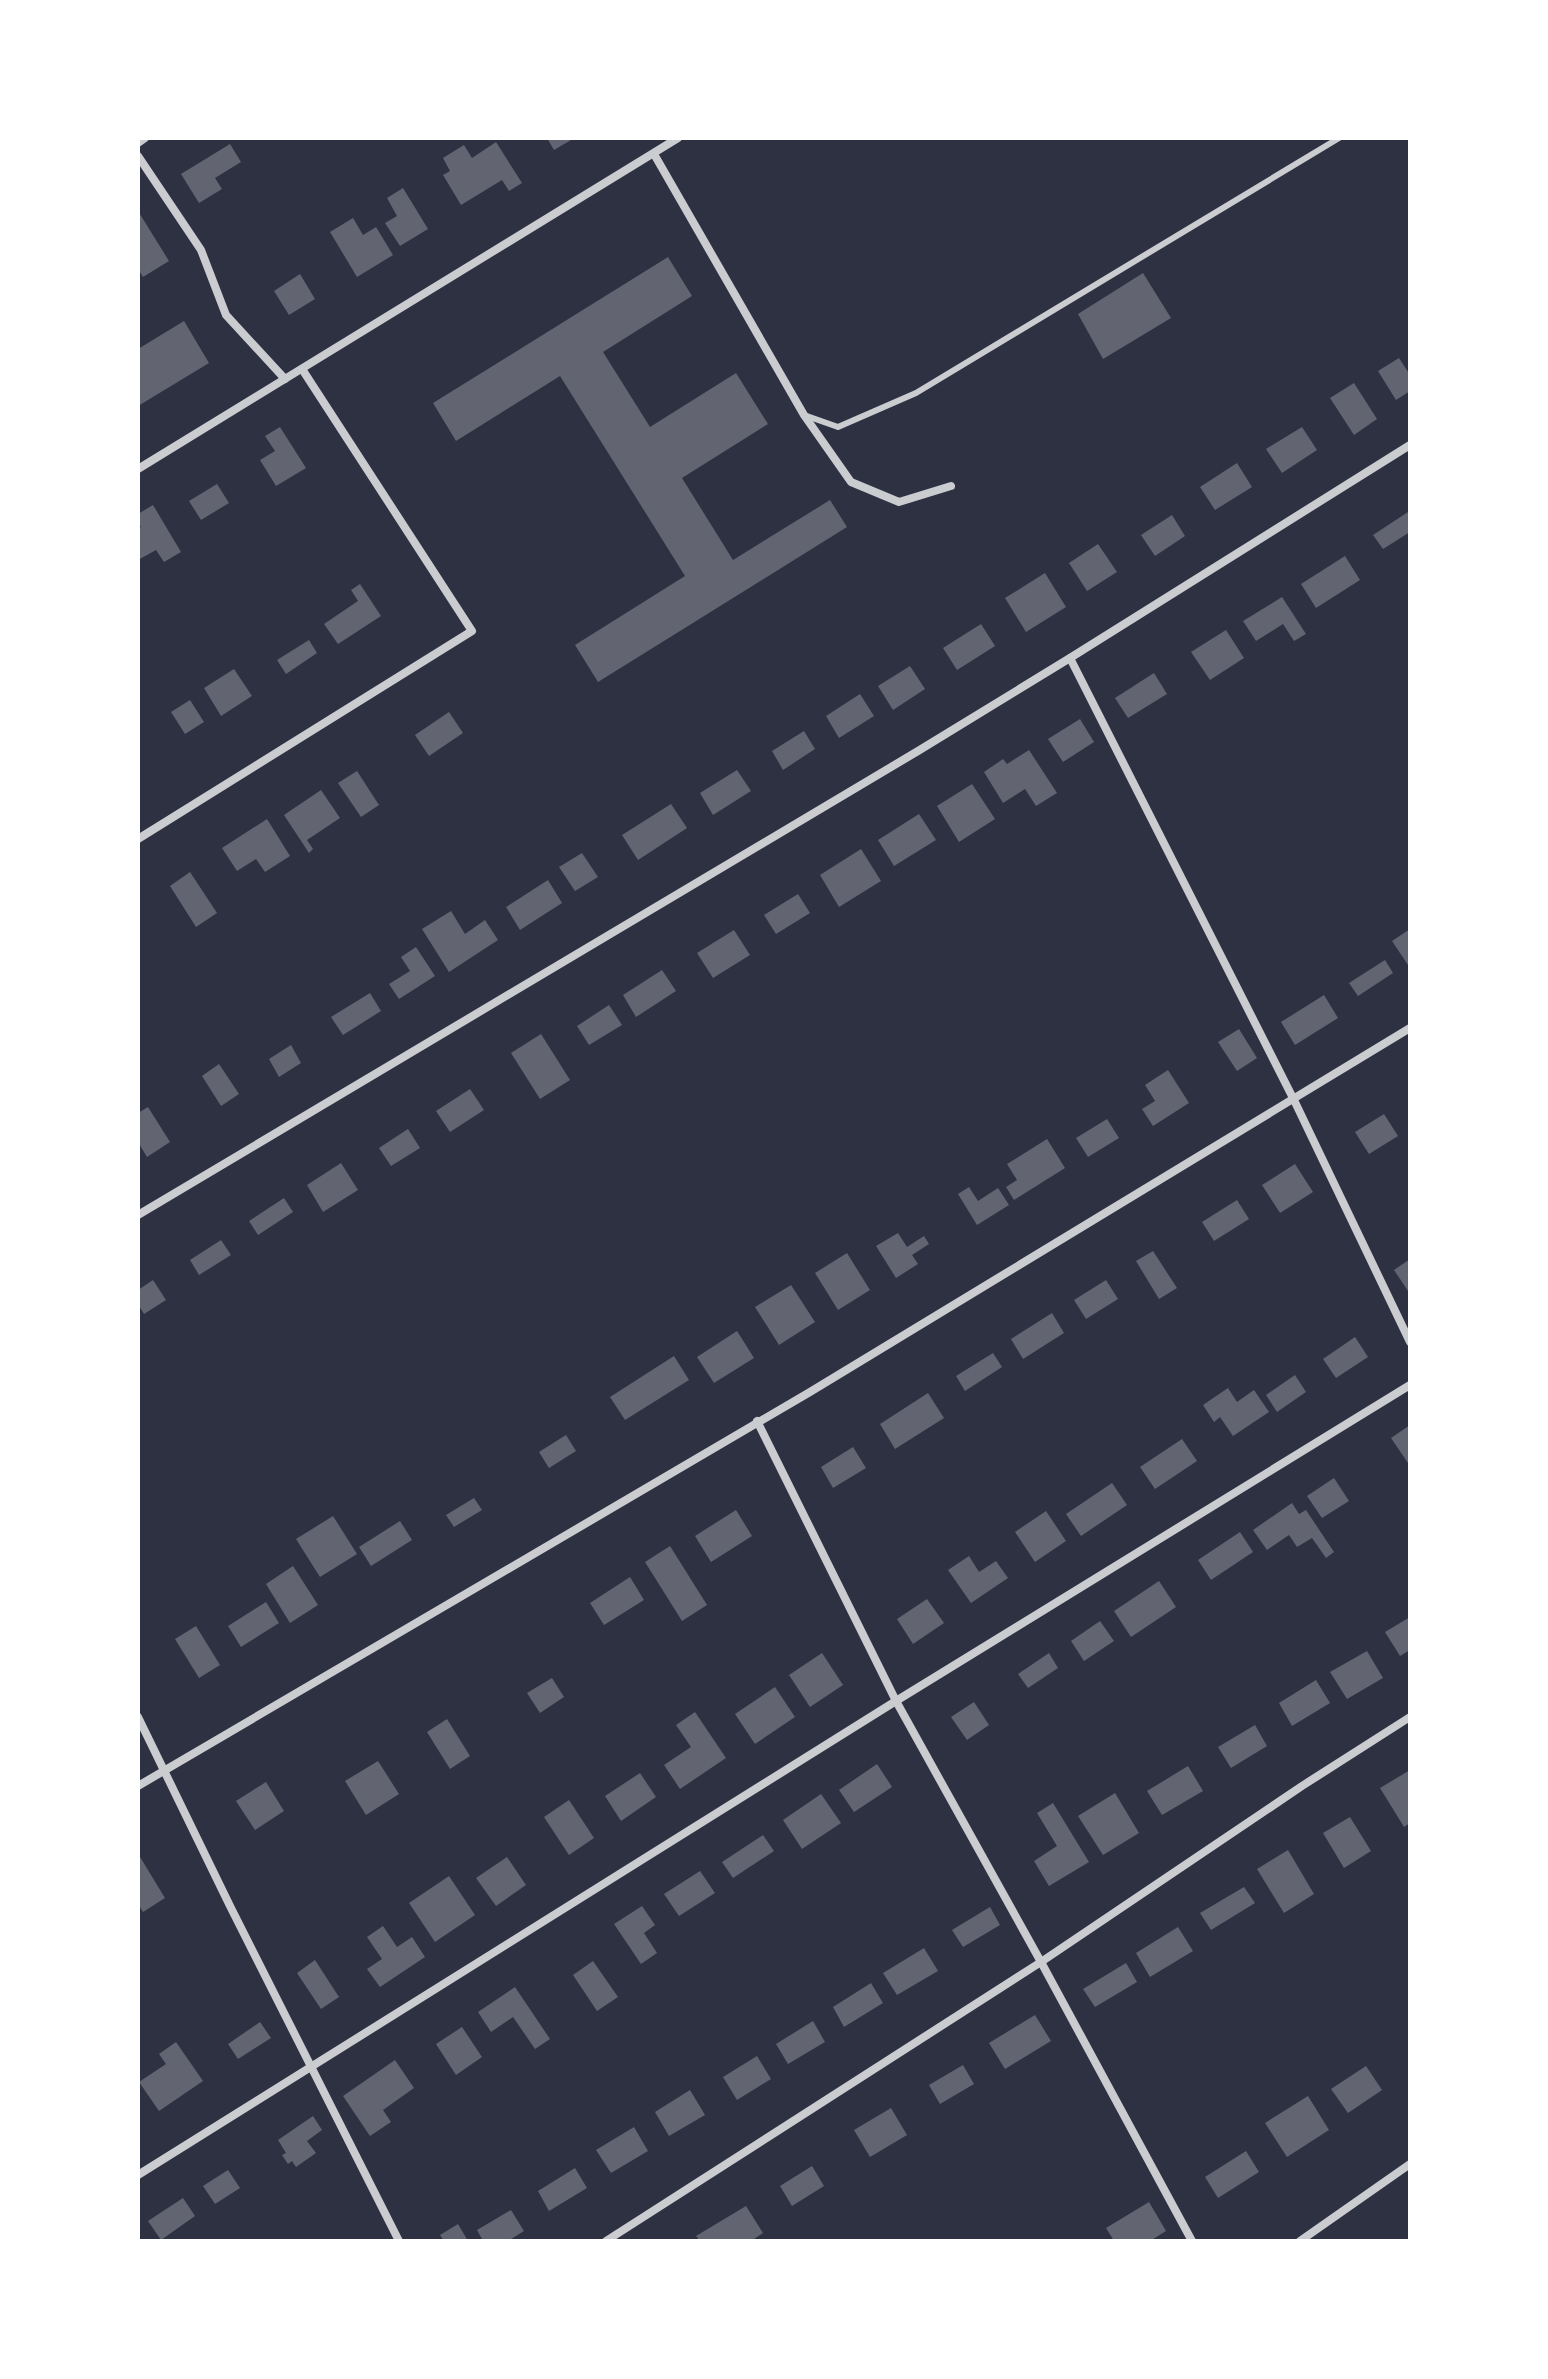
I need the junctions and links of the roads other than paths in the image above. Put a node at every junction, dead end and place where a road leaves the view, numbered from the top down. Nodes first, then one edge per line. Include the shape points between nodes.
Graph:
1 (145, 138) edge
2 (678, 138) edge
3 (1339, 138) edge
4 (138, 143) edge
5 (654, 154) junction
6 (138, 156) edge
7 (302, 369) junction
8 (285, 379) junction
9 (804, 415) junction
10 (1410, 445) edge
11 (138, 469) edge
12 (951, 486) dead end
13 (1070, 658) junction
14 (138, 839) edge
15 (1410, 1028) edge
16 (1294, 1100) junction
17 (138, 1215) edge
18 (1410, 1342) edge
19 (1410, 1385) edge
20 (757, 1421) junction
21 (896, 1701) junction
22 (138, 1717) edge
23 (1410, 1717) edge
24 (165, 1769) junction
25 (138, 1786) edge
26 (1041, 1962) junction
27 (311, 2067) junction
28 (1410, 2164) edge
29 (138, 2175) edge
30 (399, 2241) edge
31 (606, 2241) edge
32 (1192, 2241) edge
33 (1300, 2241) edge

1 - 4 street
2 - 5 street
3 - 9 lane via 916,393 838,427
5 - 7 street
5 - 9 street
6 - 8 street via 201,250 226,315
7 - 8 street
7 - 14 street via 472,631
8 - 11 street
9 - 12 street via 851,482 899,502
10 - 13 street
13 - 16 street
13 - 17 street
15 - 16 street
16 - 18 street
16 - 20 street
19 - 21 street
20 - 21 street
20 - 24 street
21 - 26 street
21 - 27 street
22 - 24 street
23 - 26 street
24 - 25 street
24 - 27 street
26 - 31 street
26 - 32 street
27 - 29 street
27 - 30 street
28 - 33 street

